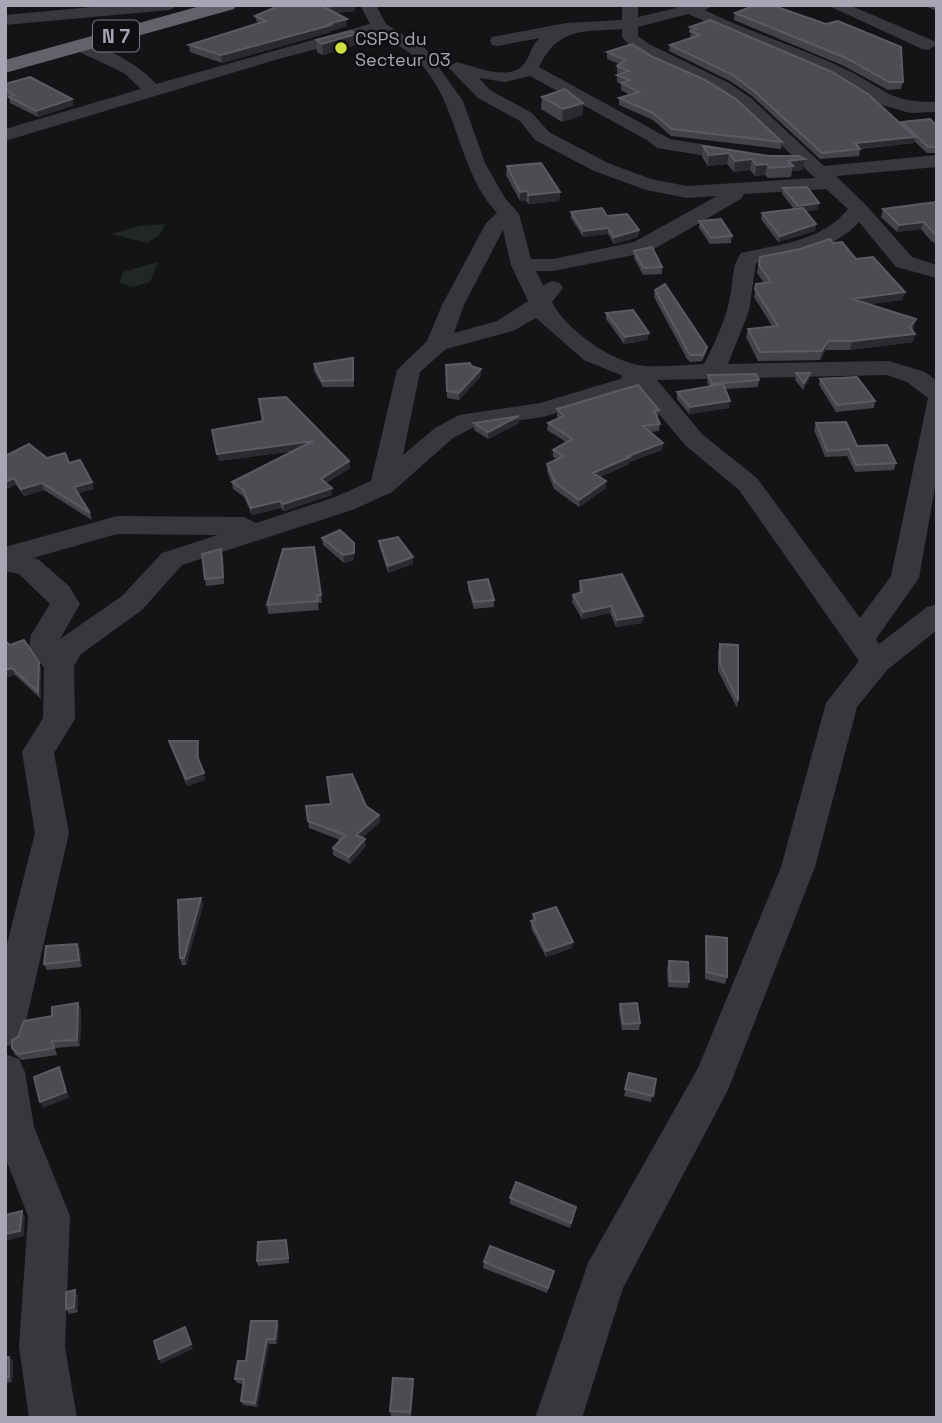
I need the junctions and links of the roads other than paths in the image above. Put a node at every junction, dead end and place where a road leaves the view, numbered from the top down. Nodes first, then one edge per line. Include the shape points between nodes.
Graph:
1 (20, 5) edge
2 (170, 5) edge
3 (227, 5) edge
4 (617, 5) edge
5 (835, 5) edge
6 (687, 7) edge
7 (373, 16) edge
8 (36, 18) junction
9 (5, 20) edge
10 (630, 22) edge
11 (566, 29) junction
12 (498, 41) dead end
13 (934, 45) edge
14 (72, 49) junction
15 (611, 49) edge
16 (423, 58) junction
17 (5, 67) edge
18 (460, 68) junction
19 (530, 68) junction
20 (150, 91) junction
21 (469, 97) junction
22 (937, 107) edge
23 (5, 135) edge
24 (662, 142) junction
25 (756, 157) edge
26 (780, 158) edge
27 (804, 158) junction
28 (937, 161) edge
29 (825, 177) junction
30 (671, 188) junction
31 (745, 190) junction
32 (859, 209) junction
33 (509, 214) junction
34 (588, 257) junction
35 (522, 265) junction
36 (937, 272) edge
37 (540, 303) junction
38 (438, 344) junction
39 (712, 372) junction
40 (638, 373) junction
41 (937, 393) edge
42 (937, 402) edge
43 (383, 486) junction
44 (273, 526) junction
45 (5, 559) edge
46 (937, 614) edge
47 (868, 651) junction
48 (59, 666) junction
49 (5, 1030) edge
50 (5, 1072) edge
51 (52, 1418) edge
52 (558, 1418) edge

1 - 8 street
2 - 8 street
3 - 14 highway, N 7
4 - 11 street
5 - 13 street
6 - 10 street
6 - 22 street via 838,72 884,100 910,108
7 - 16 street
7 - 20 street
8 - 9 street
8 - 14 street
10 - 11 street
10 - 15 street
10 - 27 street via 643,48 723,87 770,123
11 - 12 street
11 - 19 street via 541,45
14 - 17 highway, N 7
14 - 20 street via 124,67 147,82
16 - 18 street
16 - 21 street
18 - 19 street via 505,77
18 - 21 street
19 - 24 street
20 - 23 street
21 - 30 street via 526,117 542,135 601,167
21 - 33 street via 475,163
24 - 25 street via 677,148
24 - 30 street via 661,173
26 - 27 street
27 - 29 street
28 - 29 street
29 - 31 street
29 - 32 street
30 - 31 street via 687,192
31 - 34 street via 641,247
32 - 36 street via 904,262
32 - 39 street via 849,224 818,242 749,258 743,265 743,289 726,345
33 - 35 street
33 - 38 street via 496,223
34 - 35 street via 552,265
34 - 37 street via 569,270
35 - 37 street
37 - 38 street via 505,326
37 - 40 street via 548,318 592,355
38 - 43 street via 409,370
39 - 40 street
39 - 41 street via 889,368 916,377
40 - 43 street via 629,384 543,410 468,420 444,433
40 - 47 street via 694,440 748,484
42 - 47 street via 905,578
43 - 44 street
44 - 45 street via 117,526
44 - 48 street via 172,559 132,603 70,647
45 - 48 street via 28,566 65,604 46,635 44,648
46 - 47 street
47 - 52 street via 842,703 798,867 714,1077 604,1279
48 - 49 street via 58,719 38,752 52,834
50 - 51 street via 14,1127 48,1216 42,1348

